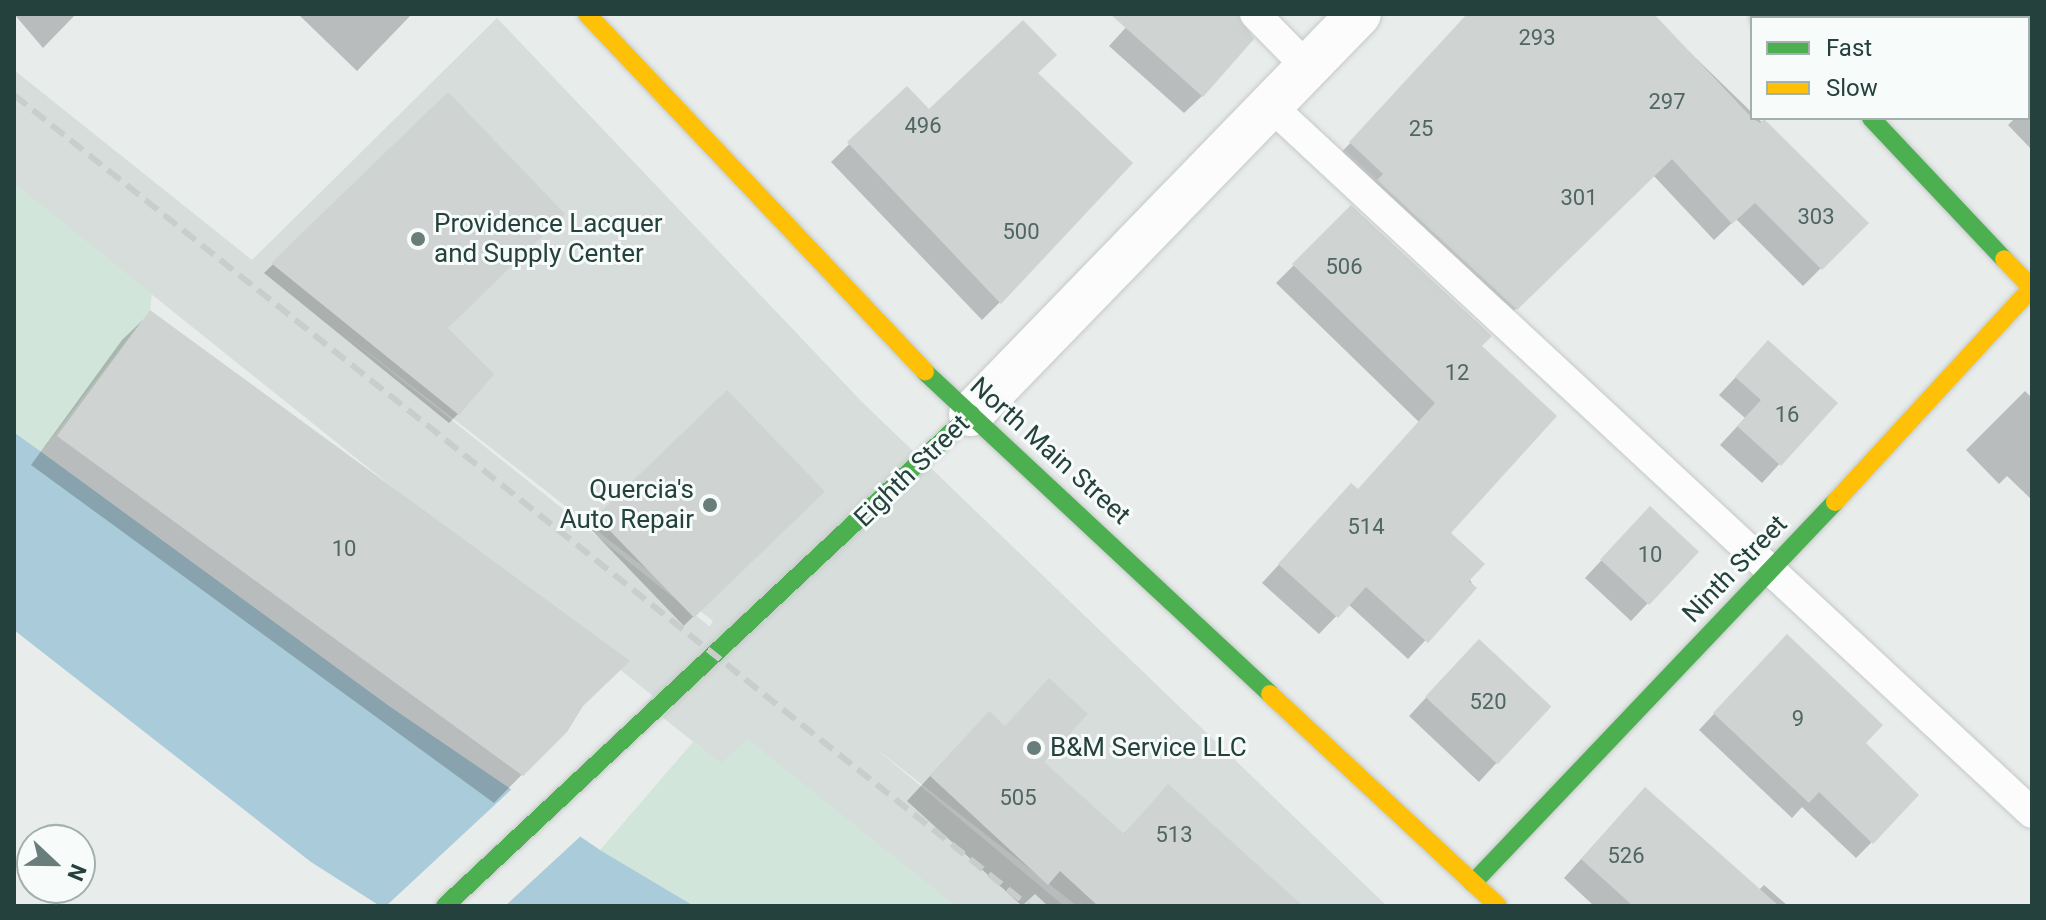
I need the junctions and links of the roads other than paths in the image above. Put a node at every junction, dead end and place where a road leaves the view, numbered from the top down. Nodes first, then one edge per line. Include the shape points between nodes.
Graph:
1 (587, 14) edge
2 (1255, 14) edge
3 (1359, 14) edge
4 (1308, 68) junction
5 (1272, 107) junction
6 (1873, 120) edge
7 (2032, 288) edge
8 (971, 414) junction
9 (1773, 568) junction
10 (2032, 813) edge
11 (1473, 883) junction
12 (445, 906) edge
13 (1498, 906) edge

1 - 8 street, North Main Street via 854,301
2 - 4 lane
3 - 4 street, Eighth Street
4 - 5 street, Eighth Street
5 - 8 street, Eighth Street
5 - 9 lane
6 - 7 street
7 - 9 street, Ninth Street
8 - 11 street, North Main Street
8 - 12 street, Eighth Street
9 - 10 lane
9 - 11 street, Ninth Street
11 - 13 street, North Main Street

